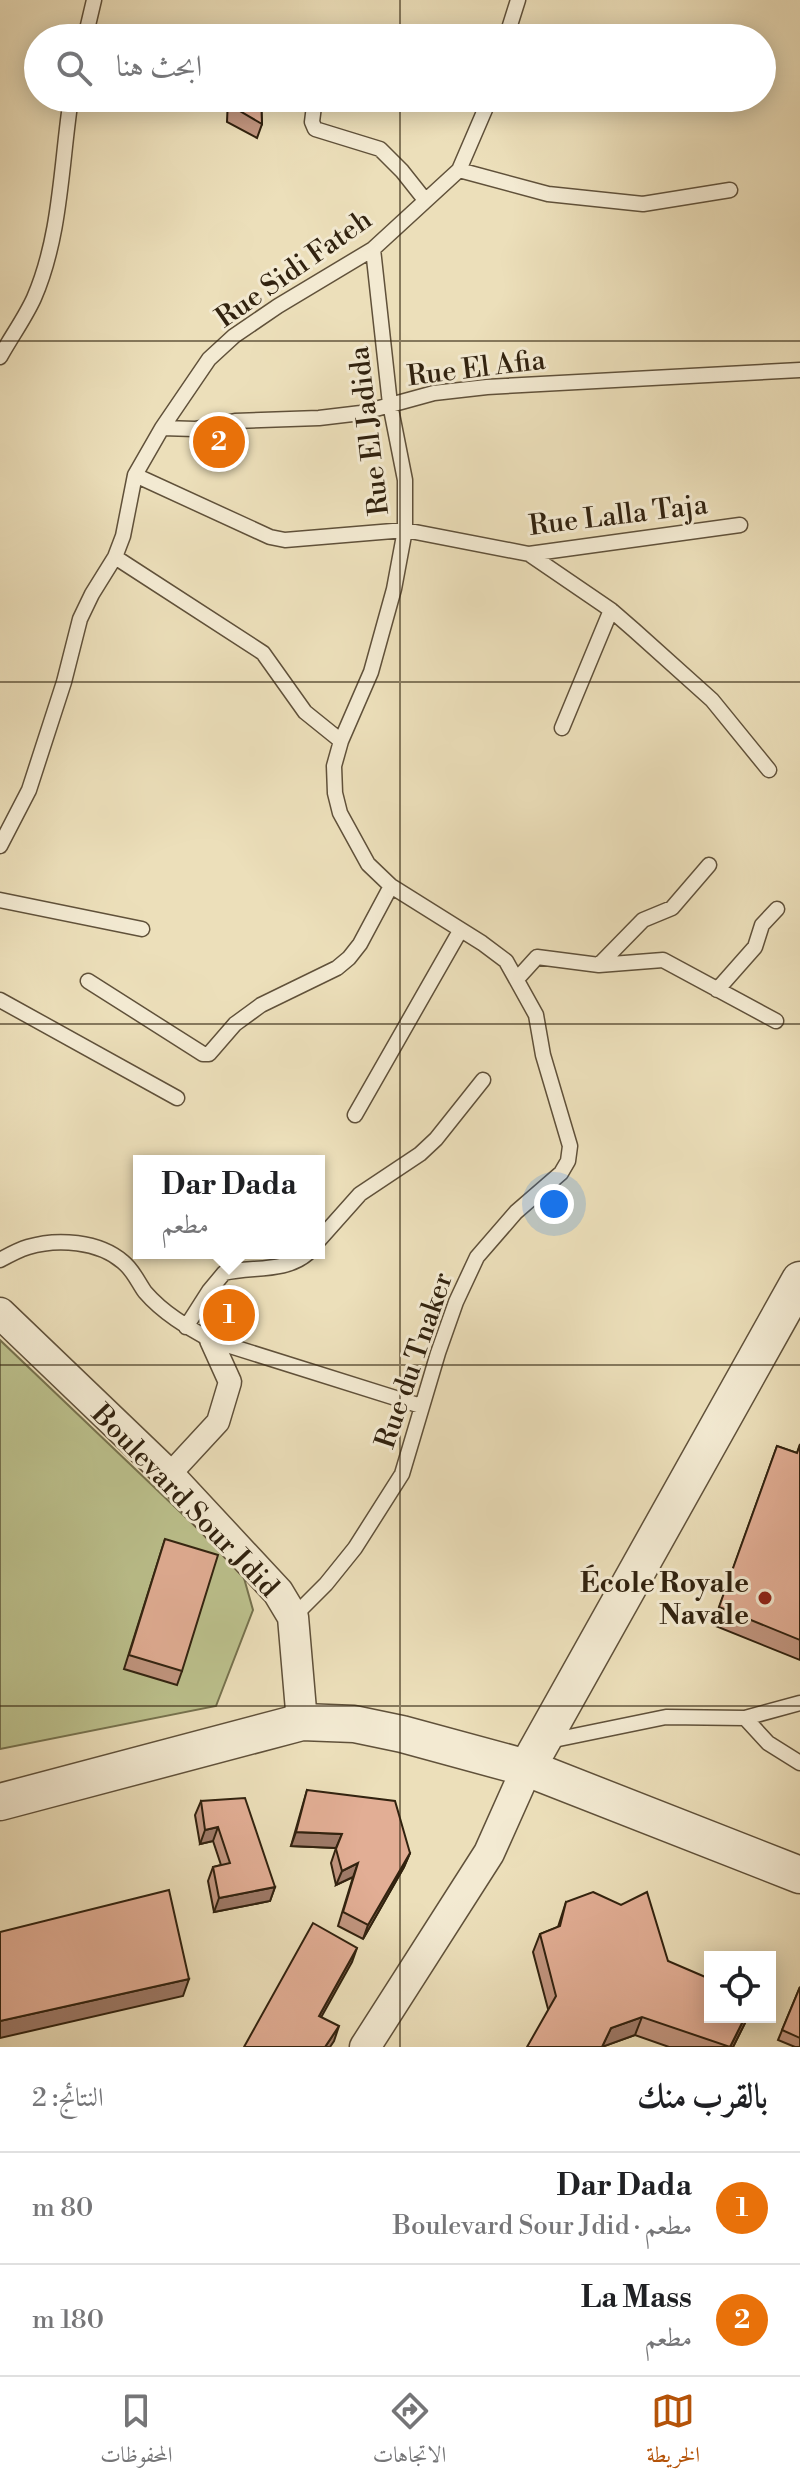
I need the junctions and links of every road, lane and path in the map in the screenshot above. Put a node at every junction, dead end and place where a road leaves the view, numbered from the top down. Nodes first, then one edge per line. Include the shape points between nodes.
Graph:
1 (94, 0) edge
2 (518, 0) edge
3 (88, 24) edge
4 (510, 24) edge
5 (69, 112) edge
6 (313, 112) edge
7 (484, 112) edge
8 (459, 170) junction
9 (730, 190) dead end
10 (425, 200) junction
11 (373, 249) junction
12 (0, 357) edge
13 (800, 370) edge
14 (390, 404) junction
15 (162, 428) junction
16 (135, 475) junction
17 (740, 525) dead end
18 (405, 530) junction
19 (529, 554) junction
20 (115, 557) junction
21 (611, 610) junction
22 (562, 728) dead end
23 (341, 741) junction
24 (769, 770) dead end
25 (0, 846) edge
26 (709, 865) dead end
27 (391, 886) junction
28 (0, 900) edge
29 (777, 909) dead end
30 (142, 929) dead end
31 (460, 931) junction
32 (599, 965) junction
33 (517, 979) junction
34 (88, 981) dead end
35 (717, 990) junction
36 (0, 1000) edge
37 (776, 1021) dead end
38 (483, 1080) dead end
39 (177, 1098) dead end
40 (355, 1115) dead end
41 (325, 1233) edge
42 (300, 1259) edge
43 (0, 1260) edge
44 (800, 1280) edge
45 (0, 1313) edge
46 (186, 1327) junction
47 (211, 1340) junction
48 (421, 1406) junction
49 (169, 1475) junction
50 (293, 1617) junction
51 (800, 1703) edge
52 (745, 1718) junction
53 (302, 1722) junction
54 (535, 1755) junction
55 (800, 1763) edge
56 (0, 1802) edge
57 (800, 1875) edge
58 (365, 2047) edge

1 - 3 lane
2 - 4 lane
5 - 12 lane via 49,253 34,298
6 - 10 lane via 315,129 380,149
7 - 8 lane, Rue Sidi Fateh
8 - 9 lane via 548,194 634,203
8 - 10 lane, Rue Sidi Fateh
10 - 11 lane, Rue Sidi Fateh
11 - 14 lane, Rue El Jadida
11 - 15 lane, Rue Sidi Fateh via 234,336 209,359
13 - 14 lane, Rue El Afia via 487,387
14 - 15 lane, Rue El Afia via 319,418
14 - 18 lane, Rue El Jadida via 405,480
15 - 16 lane, Rue Sidi Fateh
16 - 18 lane, Rue Lalla Taja via 270,537
16 - 20 lane, Rue Sidi Fateh
17 - 19 lane, Rue Lalla Taja
18 - 19 lane, Rue Lalla Taja
18 - 23 lane, Rue El Jadida via 371,672
19 - 21 lane
20 - 23 lane via 263,653 305,712
20 - 25 lane, Rue Sidi Fateh via 80,619 29,790
21 - 22 lane
21 - 24 lane via 712,700
23 - 27 lane, Rue du Tnaker via 334,766 340,813 368,864
26 - 32 lane via 672,908 643,920
27 - 31 lane, Rue du Tnaker
27 - 34 lane via 349,958 261,1005 235,1024 209,1054
28 - 30 lane
29 - 35 lane via 762,925 755,947
31 - 33 lane, Rue du Tnaker via 506,961
31 - 40 lane
32 - 33 lane via 537,957
32 - 35 lane via 663,960
33 - 48 lane, Rue du Tnaker via 536,1015 570,1146 568,1161 477,1257
35 - 37 lane
36 - 39 lane
38 - 41 lane via 436,1139 360,1194
42 - 46 lane via 224,1273
43 - 46 lane via 40,1244 92,1246 127,1264 145,1291
44 - 54 street
45 - 49 street, Boulevard Sour Jdid
46 - 47 lane
47 - 48 lane
47 - 49 street via 230,1382 218,1422
48 - 50 lane, Rue du Tnaker via 402,1474 355,1548
49 - 50 street, Boulevard Sour Jdid via 278,1592
50 - 53 street, Boulevard Sour Jdid
51 - 52 lane
52 - 54 lane via 666,1717
52 - 55 lane via 768,1743
53 - 54 street via 354,1724
53 - 56 street
54 - 57 street
54 - 58 street via 489,1853

